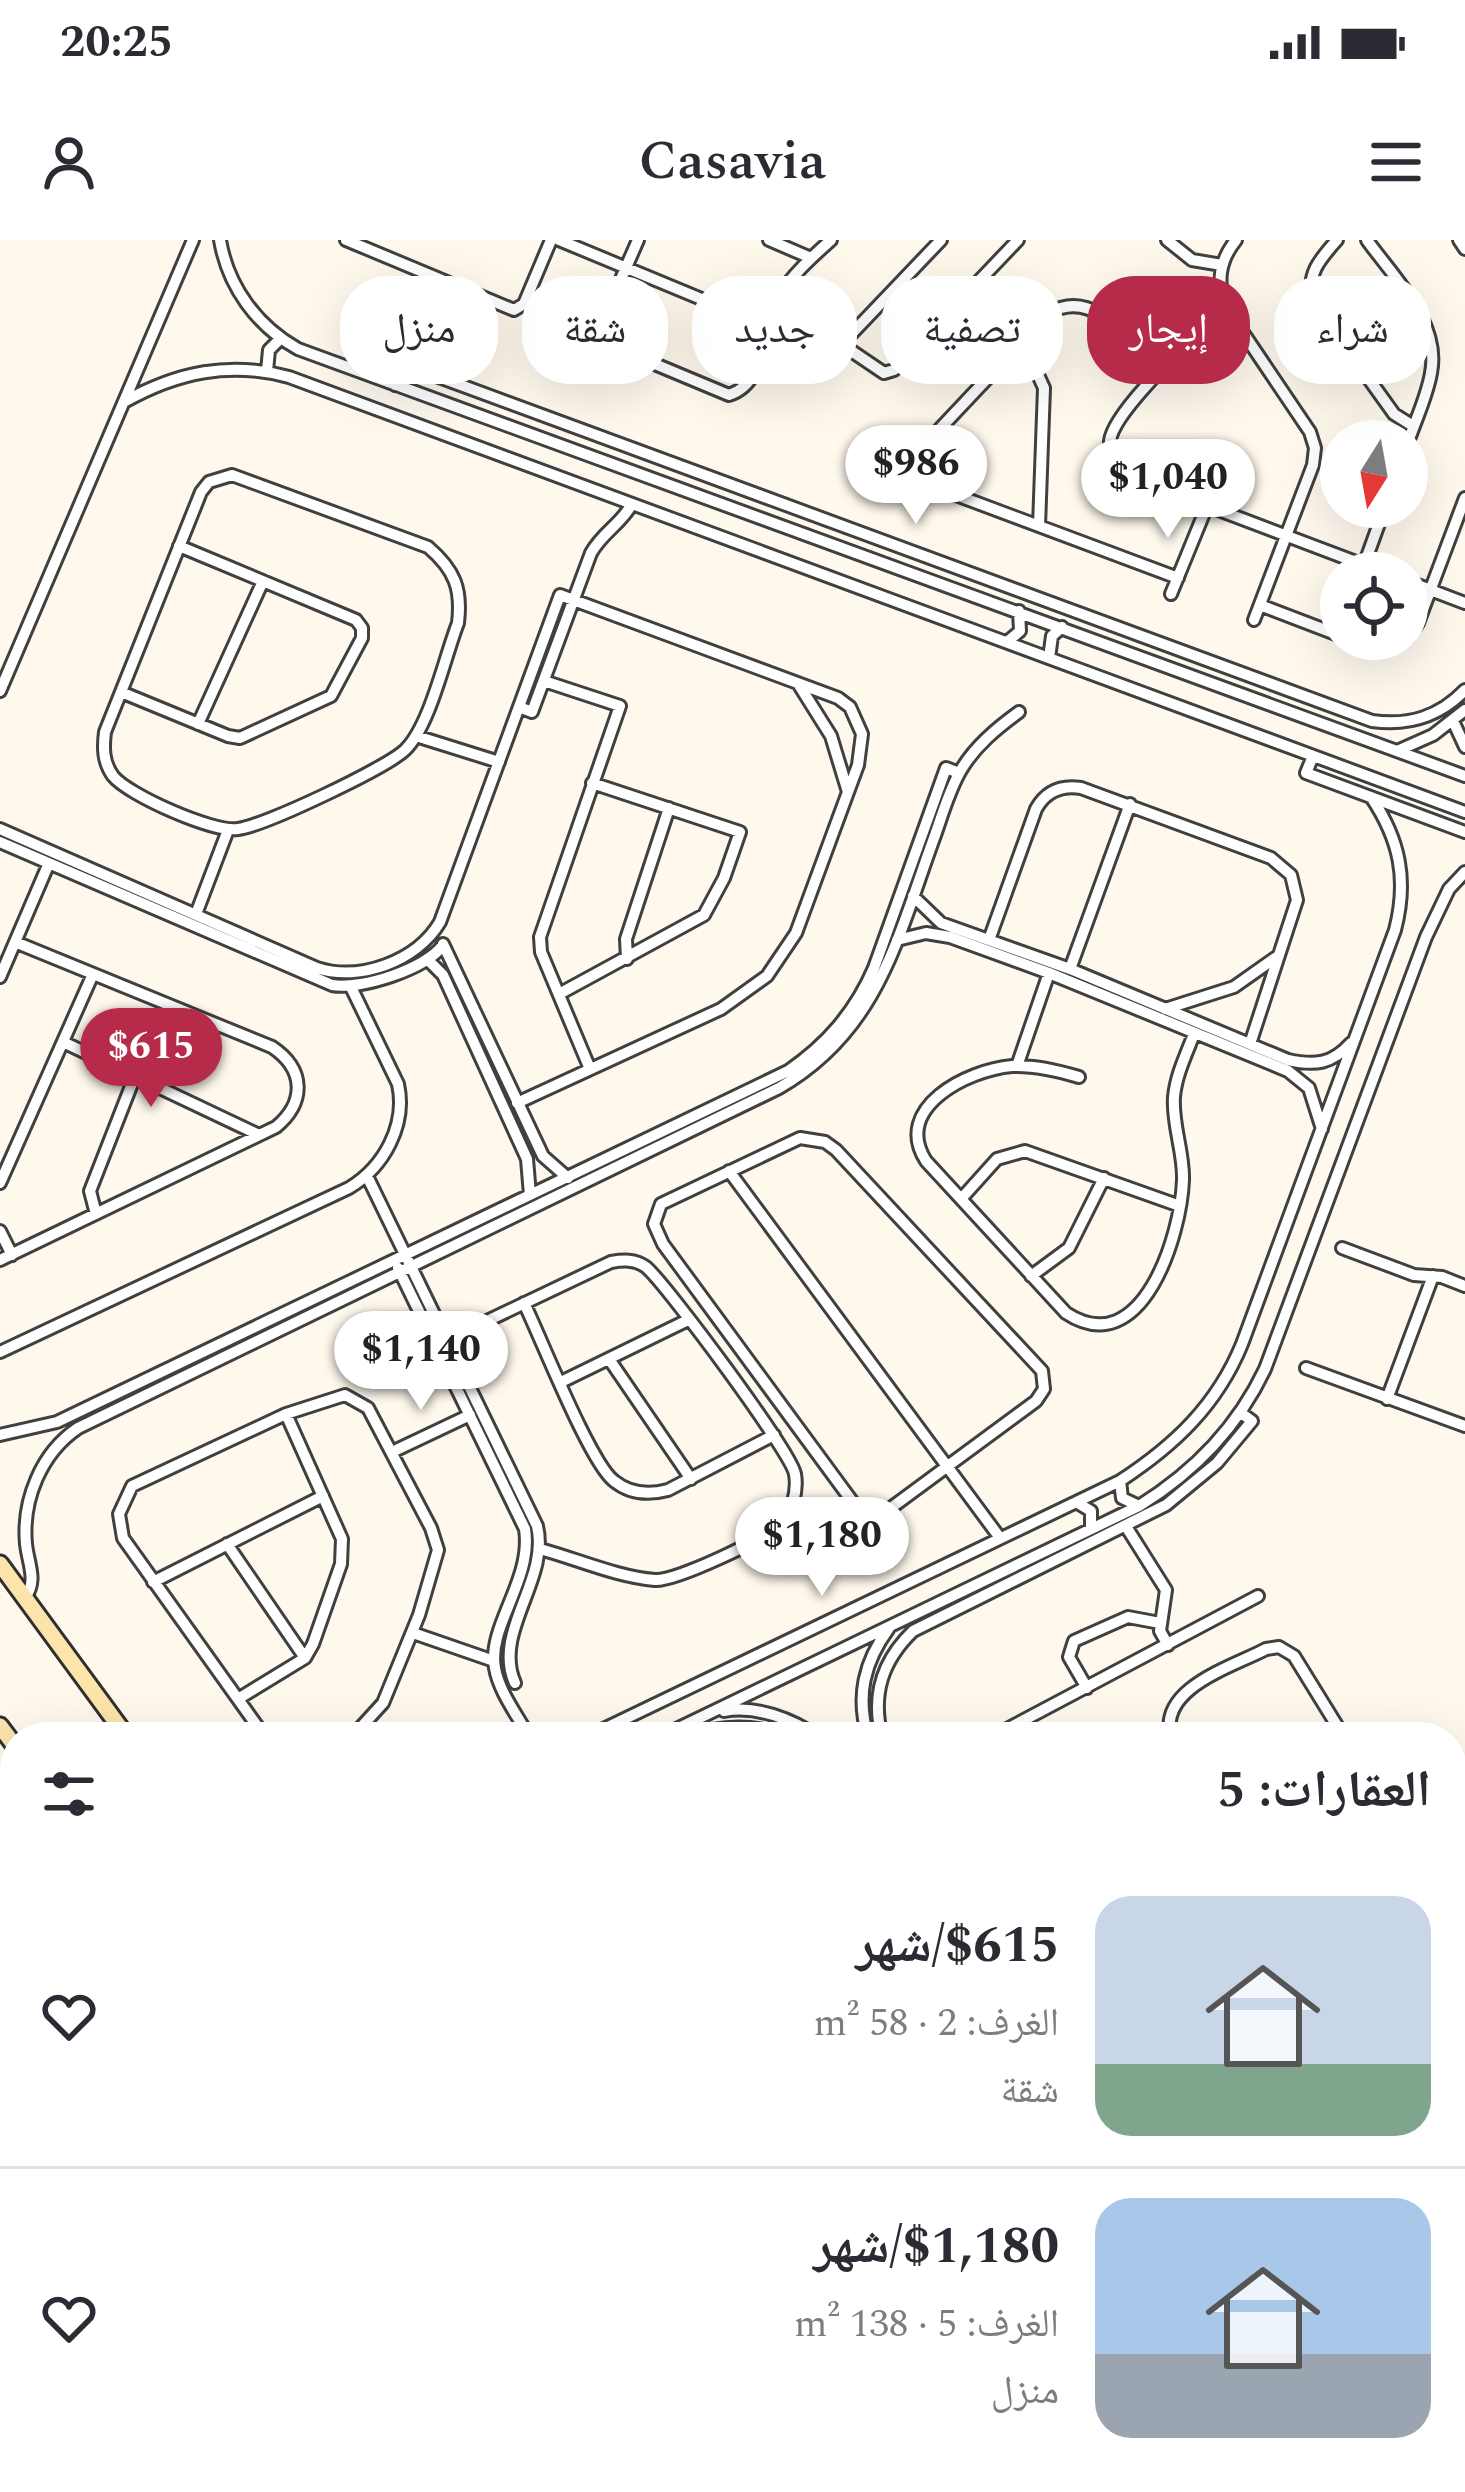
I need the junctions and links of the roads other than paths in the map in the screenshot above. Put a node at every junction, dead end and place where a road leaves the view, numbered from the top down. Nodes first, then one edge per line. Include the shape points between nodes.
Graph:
1 (193, 240) edge
2 (220, 240) edge
3 (346, 240) edge
4 (555, 240) edge
5 (638, 240) edge
6 (769, 240) edge
7 (831, 240) edge
8 (941, 240) edge
9 (1018, 240) edge
10 (1166, 240) edge
11 (1236, 240) edge
12 (1337, 240) edge
13 (1367, 240) edge
14 (1459, 240) edge
15 (1465, 249) edge
16 (811, 258) junction
17 (1222, 265) junction
18 (627, 268) junction
19 (796, 276) edge
20 (1222, 276) edge
21 (692, 295) edge
22 (857, 328) edge
23 (280, 339) junction
24 (1250, 344) edge
25 (857, 355) edge
26 (267, 371) junction
27 (692, 381) edge
28 (701, 384) edge
29 (745, 384) edge
30 (982, 384) edge
31 (1042, 384) edge
32 (1151, 384) edge
33 (395, 385) junction
34 (124, 402) junction
35 (1404, 420) edge
36 (1415, 420) edge
37 (1465, 498) edge
38 (632, 504) junction
39 (1207, 506) junction
40 (1039, 526) junction
41 (1286, 536) junction
42 (880, 539) junction
43 (179, 546) junction
44 (1329, 552) edge
45 (872, 556) junction
46 (1178, 578) junction
47 (262, 581) junction
48 (1430, 590) junction
49 (1171, 594) dead end
50 (1428, 596) edge
51 (574, 599) junction
52 (1465, 603) edge
53 (1260, 605) junction
54 (1018, 610) junction
55 (1254, 620) dead end
56 (1062, 627) junction
57 (1320, 628) edge
58 (1007, 642) junction
59 (1049, 658) junction
60 (1258, 679) junction
61 (544, 681) junction
62 (797, 682) junction
63 (1465, 690) edge
64 (0, 691) edge
65 (121, 692) junction
66 (1251, 697) junction
67 (525, 710) junction
68 (1465, 710) edge
69 (1019, 712) dead end
70 (1453, 721) junction
71 (198, 724) junction
72 (416, 736) junction
73 (1465, 747) edge
74 (1397, 751) junction
75 (1313, 757) junction
76 (499, 762) junction
77 (959, 773) junction
78 (1465, 776) edge
79 (592, 783) junction
80 (848, 792) junction
81 (1371, 797) junction
82 (1130, 804) junction
83 (669, 808) junction
84 (1465, 812) edge
85 (228, 830) junction
86 (1465, 832) edge
87 (1, 836) edge
88 (49, 863) junction
89 (1465, 872) edge
90 (108, 882) junction
91 (913, 896) junction
92 (152, 902) junction
93 (196, 914) junction
94 (434, 932) junction
95 (897, 940) junction
96 (989, 940) junction
97 (15, 942) junction
98 (443, 945) junction
99 (416, 949) junction
100 (268, 952) junction
101 (1281, 954) junction
102 (627, 959) junction
103 (428, 960) junction
104 (1070, 969) junction
105 (1048, 973) junction
106 (93, 974) junction
107 (0, 977) edge
108 (351, 987) junction
109 (559, 994) junction
110 (1165, 1009) junction
111 (1194, 1034) junction
112 (1358, 1036) junction
113 (62, 1042) junction
114 (1250, 1044) junction
115 (1018, 1066) junction
116 (590, 1069) junction
117 (135, 1076) junction
118 (1079, 1077) dead end
119 (517, 1102) junction
120 (1322, 1130) junction
121 (260, 1135) junction
122 (729, 1171) junction
123 (367, 1176) junction
124 (568, 1178) junction
125 (1104, 1178) junction
126 (0, 1183) edge
127 (530, 1195) junction
128 (961, 1199) junction
129 (1180, 1206) junction
130 (96, 1214) junction
131 (0, 1231) edge
132 (1342, 1248) dead end
133 (6, 1257) edge
134 (402, 1262) junction
135 (1031, 1276) junction
136 (1433, 1276) junction
137 (1465, 1286) edge
138 (524, 1303) junction
139 (688, 1320) junction
140 (448, 1340) junction
141 (0, 1352) edge
142 (609, 1359) junction
143 (1306, 1368) dead end
144 (561, 1382) junction
145 (1387, 1399) junction
146 (1240, 1413) junction
147 (286, 1414) junction
148 (470, 1415) junction
149 (58, 1422) junction
150 (1465, 1426) edge
151 (68, 1434) junction
152 (0, 1435) edge
153 (774, 1435) junction
154 (392, 1452) junction
155 (948, 1467) junction
156 (691, 1480) junction
157 (1120, 1481) junction
158 (323, 1496) junction
159 (1076, 1502) junction
160 (1138, 1506) junction
161 (531, 1527) junction
162 (1126, 1528) junction
163 (1091, 1529) junction
164 (1000, 1538) junction
165 (227, 1544) junction
166 (540, 1549) junction
167 (0, 1564) edge
168 (1000, 1580) junction
169 (153, 1582) junction
170 (1258, 1595) dead end
171 (25, 1598) junction
172 (1160, 1623) junction
173 (892, 1625) junction
174 (412, 1633) junction
175 (1168, 1645) junction
176 (304, 1658) junction
177 (494, 1660) junction
178 (515, 1683) dead end
179 (1088, 1688) junction
180 (238, 1699) junction
181 (709, 1713) junction
182 (116, 1722) edge
183 (254, 1722) edge
184 (365, 1722) edge
185 (521, 1722) edge
186 (617, 1722) edge
187 (691, 1722) edge
188 (791, 1722) edge
189 (864, 1722) edge
190 (880, 1722) edge
191 (1021, 1722) edge
192 (1170, 1722) edge
193 (1335, 1722) edge

1 - 34 street
2 - 23 street via 244,301
3 - 4 street via 514,310
4 - 18 street
5 - 18 street
6 - 16 street
7 - 16 street
8 - 22 street
9 - 25 street via 895,370 879,372
10 - 17 street via 1192,260
11 - 17 street
12 - 35 street via 1315,267 1313,301
13 - 36 street via 1432,344 1431,378
14 - 15 street
16 - 19 street
17 - 20 street
18 - 21 street
18 - 27 street via 599,334 609,348
23 - 26 street via 267,355
23 - 33 street
24 - 41 street via 1313,439 1313,465
26 - 34 street via 206,371
26 - 38 street
28 - 29 street via 729,395
30 - 40 street via 935,434 925,469 940,489
31 - 40 street
32 - 39 street via 1115,424 1112,454 1134,478
33 - 42 street via 428,373
33 - 45 street
34 - 64 street
37 - 48 street
38 - 51 street via 595,546
38 - 58 street
39 - 41 street
39 - 46 street
40 - 46 street
41 - 44 street
41 - 53 street
42 - 45 street
42 - 60 street
43 - 47 street
43 - 65 street
43 - 72 street via 201,492 232,475 445,561 459,587 458,623
45 - 54 street
46 - 49 street
47 - 71 street
47 - 71 street via 356,620 362,638 331,696 240,738
48 - 50 street
48 - 52 street
51 - 61 street
51 - 62 street
51 - 67 street via 560,595
53 - 55 street
53 - 57 street
54 - 56 street
54 - 58 street via 1020,631
56 - 59 street
56 - 66 street
58 - 59 street
59 - 75 street
60 - 63 street via 1391,723 1428,716
60 - 66 street
61 - 67 street
61 - 79 street via 620,706
62 - 80 street via 831,736
62 - 80 street via 838,698 858,720 862,748
65 - 71 street
65 - 85 street via 103,746 115,778
66 - 74 street
67 - 76 street
68 - 70 street
69 - 77 street
70 - 73 street
70 - 74 street
72 - 76 street
72 - 85 street via 387,762
74 - 78 street
75 - 81 street via 1306,773
75 - 84 street
76 - 94 street
77 - 91 street
77 - 124 street via 946,768 874,968 830,1038 773,1080
79 - 83 street
79 - 109 street via 540,937
80 - 116 street via 796,933 767,976 722,1009
81 - 86 street
81 - 112 street via 1393,833 1403,881
82 - 96 street via 1070,786 1046,795
82 - 101 street via 1282,865 1297,900
82 - 104 street
83 - 102 street via 626,939
83 - 102 street via 740,832 704,915
85 - 93 street
87 - 88 street
87 - 90 street
88 - 90 street
88 - 97 street
89 - 146 street via 1426,937 1272,1353
90 - 92 street
91 - 95 street
91 - 96 street via 934,919
92 - 93 street
92 - 100 street
93 - 100 street
94 - 98 street
94 - 99 street
95 - 105 street via 939,934
95 - 134 street via 860,1016 810,1069
96 - 104 street
97 - 106 street
97 - 107 street
98 - 103 street
98 - 119 street
99 - 100 street via 340,974
99 - 103 street
100 - 108 street
101 - 110 street via 1234,987
101 - 114 street
102 - 109 street
103 - 108 street
103 - 127 street via 527,1159
104 - 110 street
105 - 111 street
105 - 115 street
106 - 113 street
106 - 121 street via 286,1056 296,1070 297,1102
108 - 123 street via 401,1101 395,1131
109 - 116 street
110 - 114 street
111 - 120 street via 1299,1077
111 - 129 street via 1174,1096
112 - 114 street via 1319,1064
112 - 120 street
113 - 117 street
113 - 126 street
115 - 118 street
115 - 128 street via 962,1080 921,1117 920,1150
116 - 119 street
117 - 121 street
117 - 130 street via 91,1186
119 - 124 street via 543,1156
120 - 157 street via 1222,1386 1182,1435
121 - 130 street
122 - 155 street
122 - 155 street via 662,1204 657,1235 860,1512 887,1513
122 - 155 street via 800,1138 825,1142 1039,1364 1044,1381 1036,1401
123 - 134 street
123 - 141 street
124 - 127 street
125 - 128 street via 1018,1151 991,1164
125 - 129 street
125 - 135 street via 1069,1248
127 - 134 street
128 - 135 street
129 - 135 street via 1152,1291 1124,1317 1078,1321
130 - 133 street
131 - 133 street
132 - 136 street
134 - 140 street
134 - 148 street
134 - 149 street
134 - 151 street
136 - 137 street
136 - 145 street
138 - 139 street via 623,1260 646,1268
138 - 140 street
138 - 144 street
139 - 142 street
139 - 153 street
140 - 161 street
142 - 144 street
142 - 156 street
143 - 145 street
144 - 156 street via 612,1479 651,1494
145 - 150 street
146 - 160 street via 1190,1471
146 - 162 street via 1252,1421 1217,1463
147 - 154 street via 354,1397
147 - 158 street
147 - 169 street via 132,1486 119,1526
148 - 154 street
148 - 161 street
149 - 151 street
149 - 152 street
151 - 171 street via 29,1499 33,1577
153 - 156 street
153 - 166 street via 795,1472 787,1516 680,1576 641,1578
154 - 174 street via 438,1550
155 - 164 street
157 - 159 street
157 - 160 street via 1123,1498
158 - 165 street
158 - 176 street via 342,1539 341,1564
159 - 163 street via 1091,1511
159 - 164 street
160 - 163 street
161 - 166 street
161 - 177 street
162 - 168 street
162 - 172 street via 1166,1590
163 - 168 street
164 - 186 street
165 - 169 street
165 - 176 street
166 - 178 street via 508,1655
167 - 171 main road
168 - 173 street
168 - 190 street via 899,1644 880,1678
169 - 180 street
170 - 175 street
171 - 182 main road
172 - 175 street
172 - 179 street via 1128,1616 1074,1641 1069,1657
173 - 181 street
173 - 189 street via 862,1683
174 - 177 street
174 - 184 street via 383,1702
175 - 179 street
176 - 180 street
177 - 185 street
179 - 191 street
180 - 183 street
181 - 187 street
181 - 188 street via 733,1709
192 - 193 street via 1179,1697 1279,1647 1294,1656

